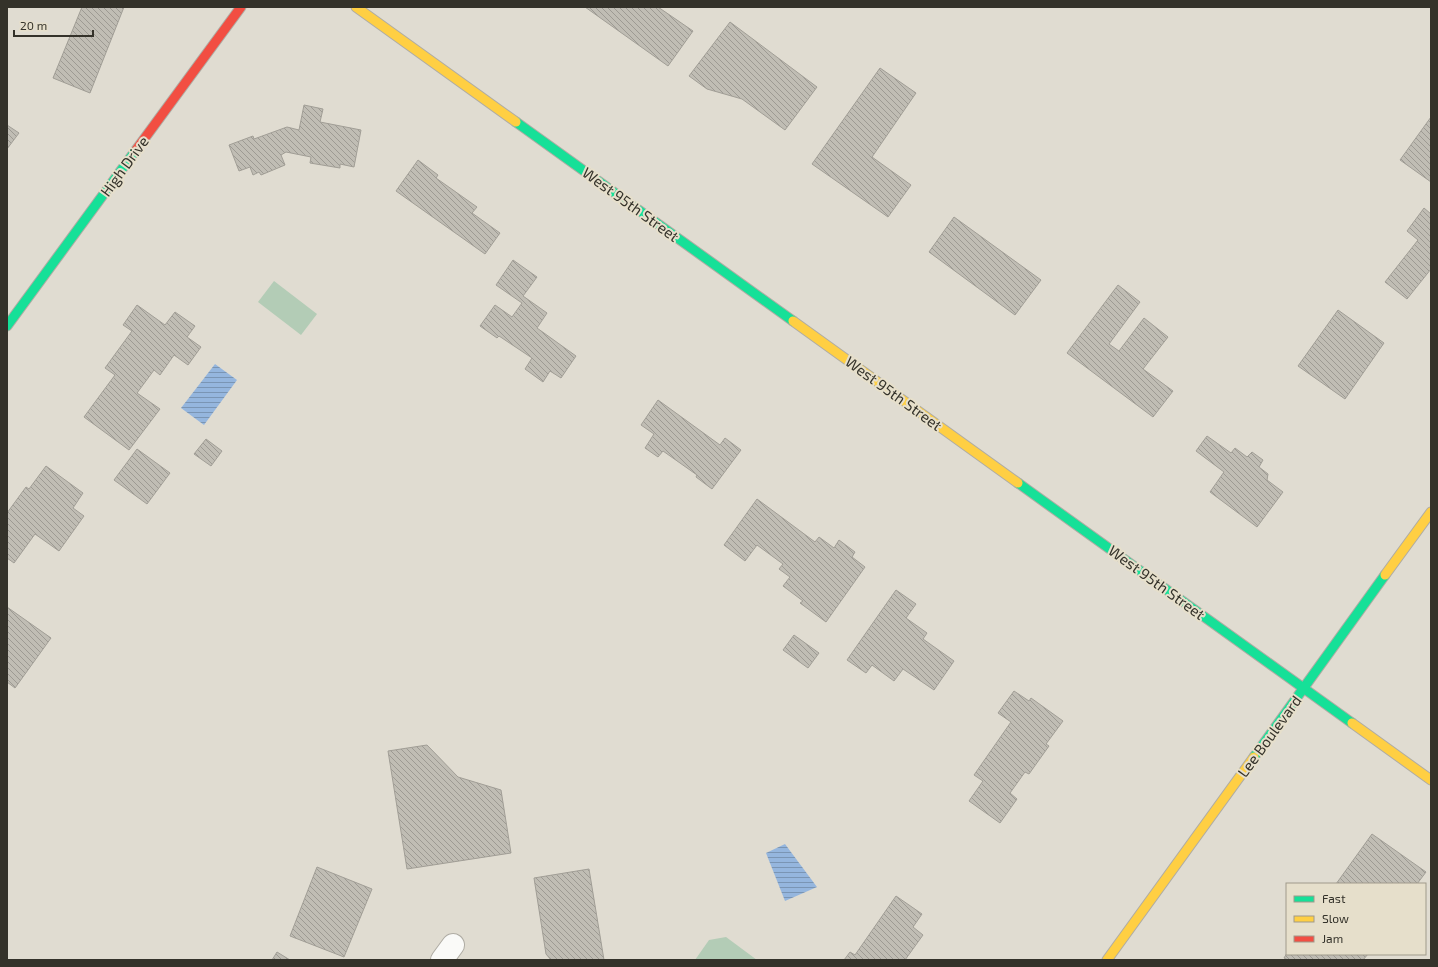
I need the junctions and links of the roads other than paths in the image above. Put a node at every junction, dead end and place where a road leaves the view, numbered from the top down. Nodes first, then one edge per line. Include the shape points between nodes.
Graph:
1 (241, 7) edge
2 (356, 7) edge
3 (7, 326) edge
4 (1431, 512) edge
5 (1304, 688) junction
6 (1431, 780) edge
7 (1107, 960) edge

1 - 3 main road, High Drive
2 - 5 main road, West 95th Street
4 - 5 main road, Lee Boulevard
5 - 6 main road, West 95th Street
5 - 7 main road, Lee Boulevard

